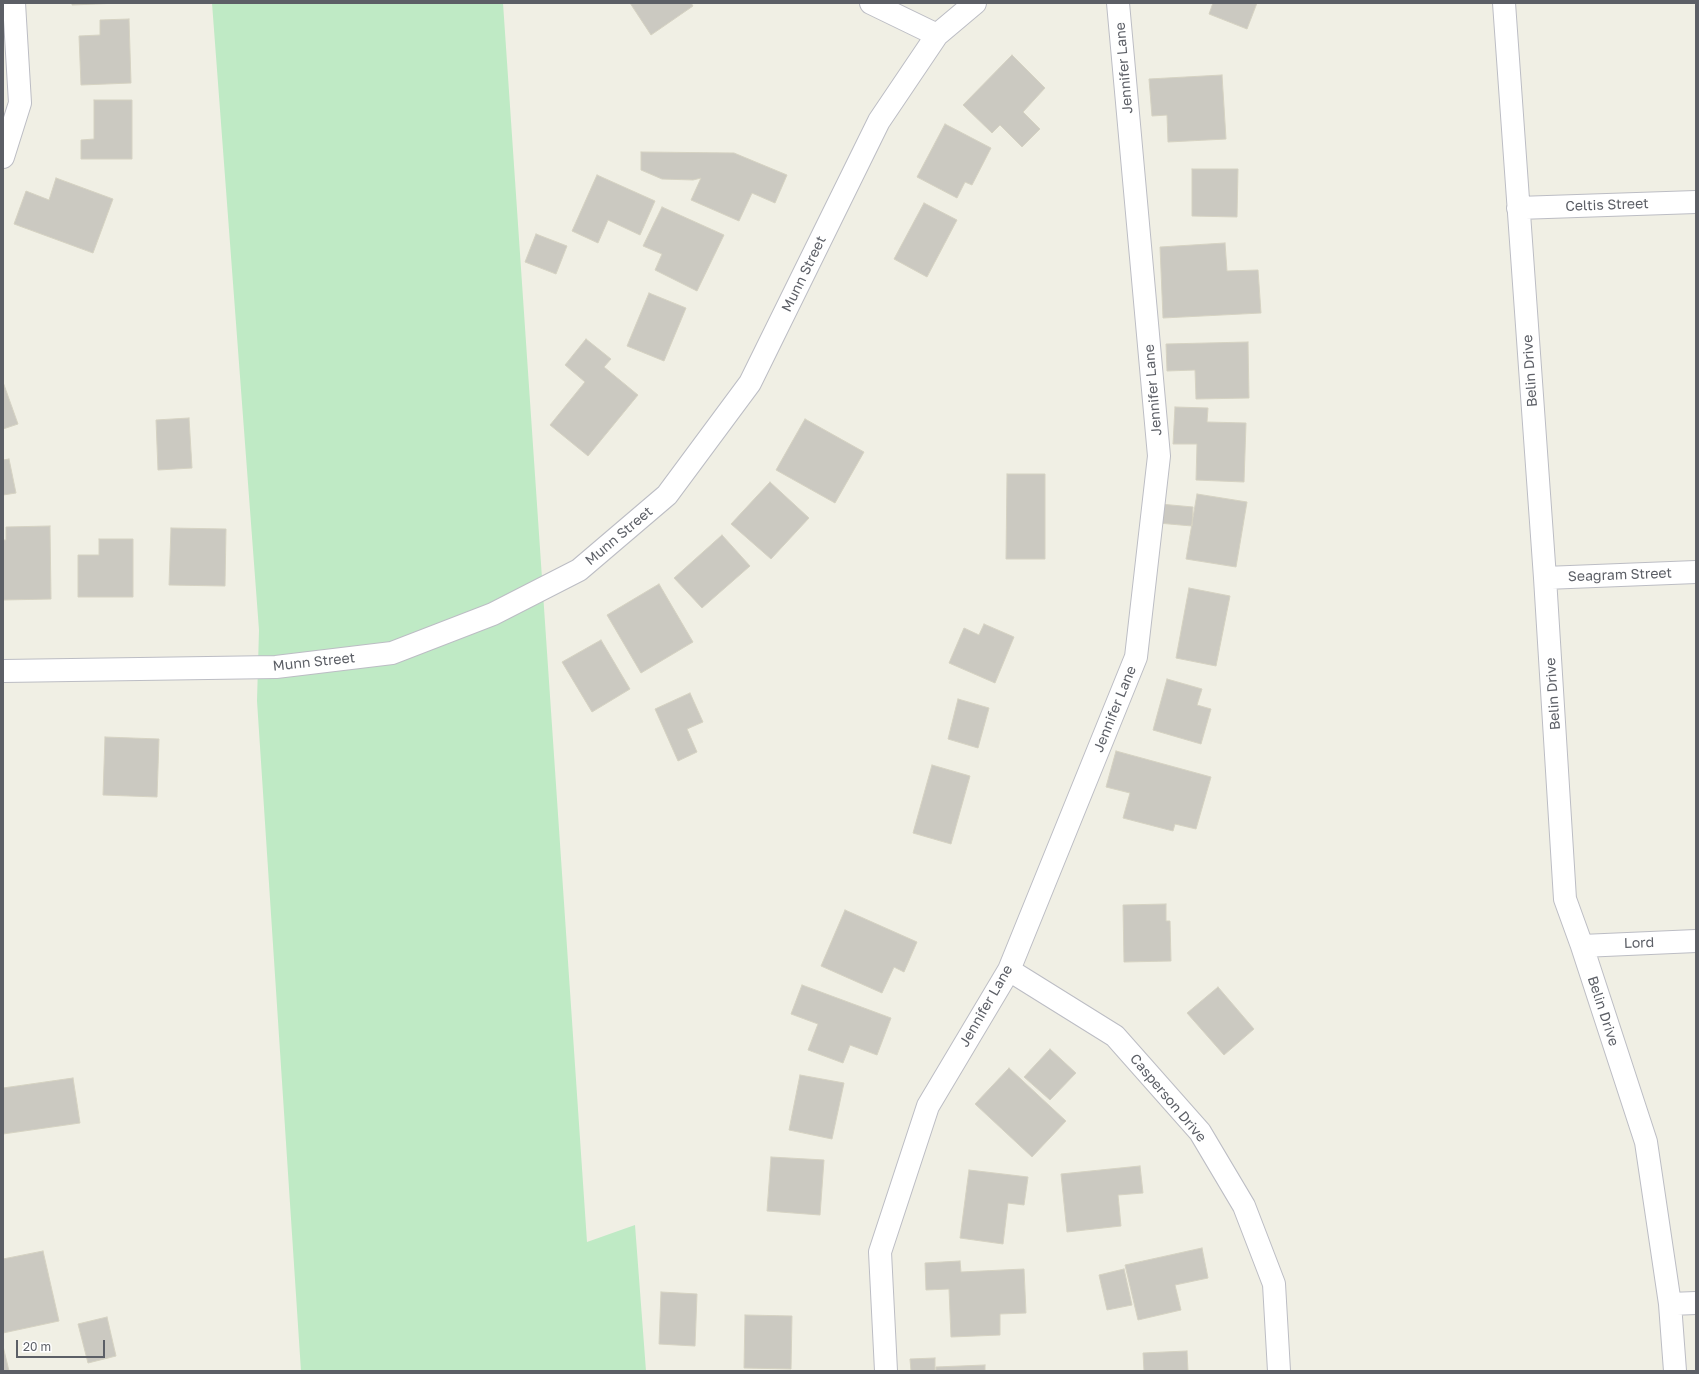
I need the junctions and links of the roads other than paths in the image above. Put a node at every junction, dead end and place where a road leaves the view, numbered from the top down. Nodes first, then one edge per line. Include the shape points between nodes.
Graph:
1 (14, 3) edge
2 (871, 3) edge
3 (975, 3) edge
4 (1118, 3) edge
5 (1504, 3) edge
6 (937, 35) junction
7 (3, 157) edge
8 (1696, 202) edge
9 (1518, 208) junction
10 (1696, 572) edge
11 (1545, 578) junction
12 (3, 671) edge
13 (1696, 942) edge
14 (1582, 946) junction
15 (1009, 970) junction
16 (1696, 1303) edge
17 (1670, 1304) junction
18 (886, 1371) edge
19 (1279, 1371) edge
20 (1675, 1371) edge

1 - 7 street via 20,103
2 - 6 street
3 - 6 street, Munn Street
4 - 15 street, Jennifer Lane via 1159,456 1136,657
5 - 9 street, Belin Drive
6 - 12 street, Munn Street via 879,121 750,382 667,495 579,570 492,614 392,653 276,667
8 - 9 street, Celtis Street
9 - 11 street, Belin Drive
10 - 11 street, Seagram Street
11 - 14 street, Belin Drive via 1565,899
13 - 14 street, Lord
14 - 17 street, Belin Drive via 1646,1142
15 - 18 street, Jennifer Lane via 928,1106 880,1252
15 - 19 street, Casperson Drive via 1115,1036 1200,1132 1244,1206 1274,1284
16 - 17 street
17 - 20 street, Belin Drive

